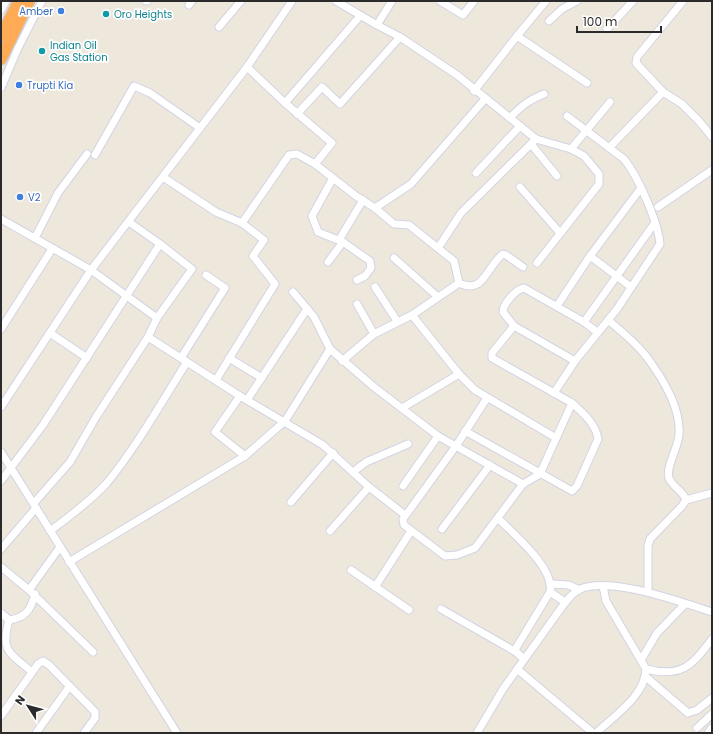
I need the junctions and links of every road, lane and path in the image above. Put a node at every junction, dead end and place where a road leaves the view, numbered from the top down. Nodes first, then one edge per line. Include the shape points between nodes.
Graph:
1 (6, 1) edge
2 (19, 1) edge
3 (29, 1) edge
4 (42, 1) edge
5 (241, 1) edge
6 (292, 1) edge
7 (336, 1) edge
8 (392, 1) edge
9 (440, 1) edge
10 (474, 1) edge
11 (546, 1) edge
12 (577, 1) edge
13 (633, 1) edge
14 (683, 1) edge
15 (1, 10) edge
16 (360, 16) junction
17 (549, 21) dead end
18 (377, 25) junction
19 (219, 27) dead end
20 (607, 29) dead end
21 (1, 36) edge
22 (517, 36) junction
23 (400, 37) junction
24 (1, 58) edge
25 (247, 67) junction
26 (587, 83) dead end
27 (1, 88) edge
28 (474, 91) junction
29 (663, 92) junction
30 (544, 94) dead end
31 (485, 99) junction
32 (610, 102) dead end
33 (285, 103) junction
34 (297, 114) junction
35 (567, 116) dead end
36 (510, 118) junction
37 (520, 126) junction
38 (200, 128) junction
39 (586, 130) junction
40 (712, 137) edge
41 (533, 142) junction
42 (609, 148) junction
43 (571, 149) junction
44 (87, 154) dead end
45 (95, 156) dead end
46 (315, 164) junction
47 (712, 170) edge
48 (476, 173) dead end
49 (557, 176) dead end
50 (162, 177) junction
51 (333, 178) junction
52 (520, 187) dead end
53 (641, 188) junction
54 (363, 200) junction
55 (658, 207) dead end
56 (375, 208) junction
57 (1, 219) edge
58 (129, 222) junction
59 (242, 223) junction
60 (654, 224) junction
61 (560, 233) junction
62 (35, 238) junction
63 (341, 241) junction
64 (160, 244) junction
65 (52, 248) junction
66 (438, 248) junction
67 (590, 256) junction
68 (394, 258) dead end
69 (328, 262) dead end
70 (537, 263) dead end
71 (523, 267) dead end
72 (91, 270) junction
73 (206, 275) dead end
74 (617, 276) junction
75 (357, 280) dead end
76 (459, 282) junction
77 (631, 286) junction
78 (374, 287) dead end
79 (293, 292) dead end
80 (127, 297) junction
81 (438, 297) junction
82 (357, 304) dead end
83 (557, 306) junction
84 (307, 309) junction
85 (412, 315) junction
86 (157, 318) junction
87 (608, 320) junction
88 (397, 321) junction
89 (584, 322) junction
90 (514, 326) junction
91 (1, 329) edge
92 (597, 332) junction
93 (50, 333) junction
94 (374, 334) junction
95 (148, 337) junction
96 (330, 349) junction
97 (87, 358) junction
98 (229, 358) junction
99 (184, 360) junction
100 (342, 361) junction
101 (575, 361) junction
102 (459, 374) junction
103 (262, 378) junction
104 (216, 380) junction
105 (554, 392) junction
106 (240, 396) junction
107 (487, 398) junction
108 (247, 400) junction
109 (572, 403) junction
110 (1, 407) edge
111 (402, 408) junction
112 (285, 421) junction
113 (465, 431) junction
114 (438, 436) junction
115 (556, 438) junction
116 (408, 444) dead end
117 (456, 446) junction
118 (1, 452) edge
119 (333, 453) junction
120 (245, 456) junction
121 (490, 465) junction
122 (11, 468) junction
123 (353, 472) junction
124 (540, 474) junction
125 (1, 481) edge
126 (523, 484) junction
127 (403, 486) dead end
128 (368, 487) junction
129 (712, 493) edge
130 (686, 500) junction
131 (291, 502) dead end
132 (35, 506) junction
133 (405, 515) junction
134 (498, 518) junction
135 (442, 529) dead end
136 (50, 531) junction
137 (330, 531) dead end
138 (411, 531) junction
139 (60, 547) junction
140 (1, 549) edge
141 (69, 562) junction
142 (1, 567) edge
143 (351, 570) dead end
144 (552, 584) junction
145 (603, 586) junction
146 (375, 587) junction
147 (579, 590) junction
148 (32, 592) junction
149 (550, 592) junction
150 (648, 592) junction
151 (565, 602) junction
152 (685, 604) junction
153 (441, 609) dead end
154 (409, 610) dead end
155 (712, 612) edge
156 (1, 613) edge
157 (9, 620) junction
158 (712, 639) edge
159 (93, 652) dead end
160 (516, 652) junction
161 (524, 659) junction
162 (641, 660) junction
163 (517, 669) junction
164 (646, 669) junction
165 (32, 672) junction
166 (646, 677) junction
167 (69, 687) junction
168 (712, 698) edge
169 (712, 714) edge
170 (1, 716) edge
171 (697, 728) dead end
172 (712, 728) edge
173 (85, 732) edge
174 (36, 733) edge
175 (177, 733) edge
176 (477, 733) edge
177 (593, 733) edge
178 (596, 733) edge
179 (708, 733) edge

1 - 15 street
2 - 21 highway
3 - 24 highway
4 - 27 street
5 - 19 street
6 - 25 street
7 - 16 street
8 - 18 street
9 - 10 street via 463,15
11 - 22 street
12 - 17 street via 562,9
13 - 20 street
14 - 29 street via 635,60
16 - 18 street
16 - 33 street
18 - 23 street
22 - 26 street
22 - 28 street
23 - 28 street via 457,75
23 - 34 street via 340,104 322,87
25 - 33 street
25 - 38 street
28 - 31 street
29 - 40 street via 682,104
29 - 42 street
30 - 36 street via 525,103
31 - 36 street
31 - 56 street via 411,184
32 - 39 street
33 - 34 street
34 - 46 street via 332,144
35 - 39 street
36 - 37 street
37 - 41 street
37 - 48 street
38 - 45 street via 150,93 134,86
38 - 50 street
39 - 42 street
39 - 43 street
41 - 43 street
41 - 49 street
41 - 66 street via 461,213
42 - 53 street via 631,168
43 - 61 street via 584,156 597,170 600,178
44 - 62 street via 58,193
46 - 51 street
46 - 59 street via 297,154 289,155
47 - 55 street
50 - 58 street
50 - 59 street via 216,212
51 - 54 street
51 - 63 street via 312,216 318,232
52 - 61 street
53 - 60 street
53 - 67 street
54 - 56 street
54 - 63 street
56 - 66 street via 397,225 409,225
57 - 62 street
58 - 64 street
58 - 72 street
59 - 98 street via 264,240 253,256 274,284
60 - 74 street
60 - 77 street via 660,244
61 - 70 street
62 - 65 street
63 - 69 street
63 - 75 street via 370,261 365,276
64 - 80 street
64 - 86 street via 192,269
65 - 72 street
65 - 91 street
66 - 76 street via 454,261
67 - 74 street
67 - 83 street
68 - 81 street
71 - 76 street via 503,254 478,284 471,287
72 - 80 street
72 - 93 street
73 - 99 street via 225,288
74 - 77 street
74 - 89 street
76 - 81 street
77 - 87 street
78 - 88 street
79 - 84 street
80 - 86 street
80 - 97 street
81 - 85 street
82 - 94 street
83 - 89 street
83 - 90 street via 521,288 503,309
84 - 96 street via 320,326
84 - 103 street
85 - 88 street
85 - 102 street
86 - 95 street
87 - 92 street
87 - 130 street via 646,356 673,405 679,423 679,435 668,473
88 - 94 street
89 - 92 street
90 - 101 street
90 - 105 street via 492,353 492,358
92 - 101 street
93 - 97 street
93 - 110 street
94 - 100 street
95 - 99 street
95 - 132 street via 70,462
96 - 100 street
96 - 112 street
97 - 122 street
98 - 103 street
98 - 104 street
99 - 104 street
99 - 136 street via 138,439 106,484
100 - 111 street
101 - 105 street
102 - 107 street
102 - 111 street
103 - 108 street
104 - 106 street
105 - 109 street
106 - 108 street
106 - 120 street via 216,432
107 - 113 street
107 - 115 street
108 - 112 street
109 - 115 street
109 - 124 street via 594,426 598,439 577,486 572,491
111 - 114 street
112 - 119 street
112 - 120 street
113 - 117 street
113 - 124 street
114 - 117 street
114 - 127 street
115 - 124 street
116 - 123 street via 366,462
117 - 121 street
117 - 133 street
118 - 122 street
119 - 123 street
119 - 131 street
120 - 141 street
121 - 126 street
121 - 135 street
122 - 125 street
122 - 132 street
123 - 128 street
124 - 126 street
126 - 134 street
128 - 133 street
128 - 137 street
129 - 130 street
130 - 150 street via 650,538
132 - 136 street
132 - 140 street
133 - 138 street via 402,522
134 - 138 street via 475,548 448,557
134 - 144 street via 534,554
136 - 139 street
138 - 146 street
139 - 141 street
139 - 148 street
141 - 175 street
142 - 148 street
143 - 146 street
144 - 147 street via 569,585
144 - 149 street
145 - 147 street
145 - 150 street
145 - 162 street via 606,602
146 - 154 street
147 - 151 street
148 - 157 street via 31,608 23,616
148 - 159 street
149 - 151 street
149 - 160 street via 518,644
150 - 152 street
151 - 161 street
152 - 155 street
152 - 162 street via 657,633
153 - 160 street
156 - 157 street
157 - 165 street via 5,634 8,651
158 - 164 street via 696,661 680,670 666,673
160 - 161 street
161 - 163 street
162 - 164 street
163 - 176 street
163 - 177 street
164 - 166 street
165 - 167 street via 41,662 46,662
165 - 170 street
166 - 168 street via 688,713 697,710
166 - 178 street via 633,698
167 - 173 street via 96,715
167 - 174 street
169 - 171 street
172 - 179 street

